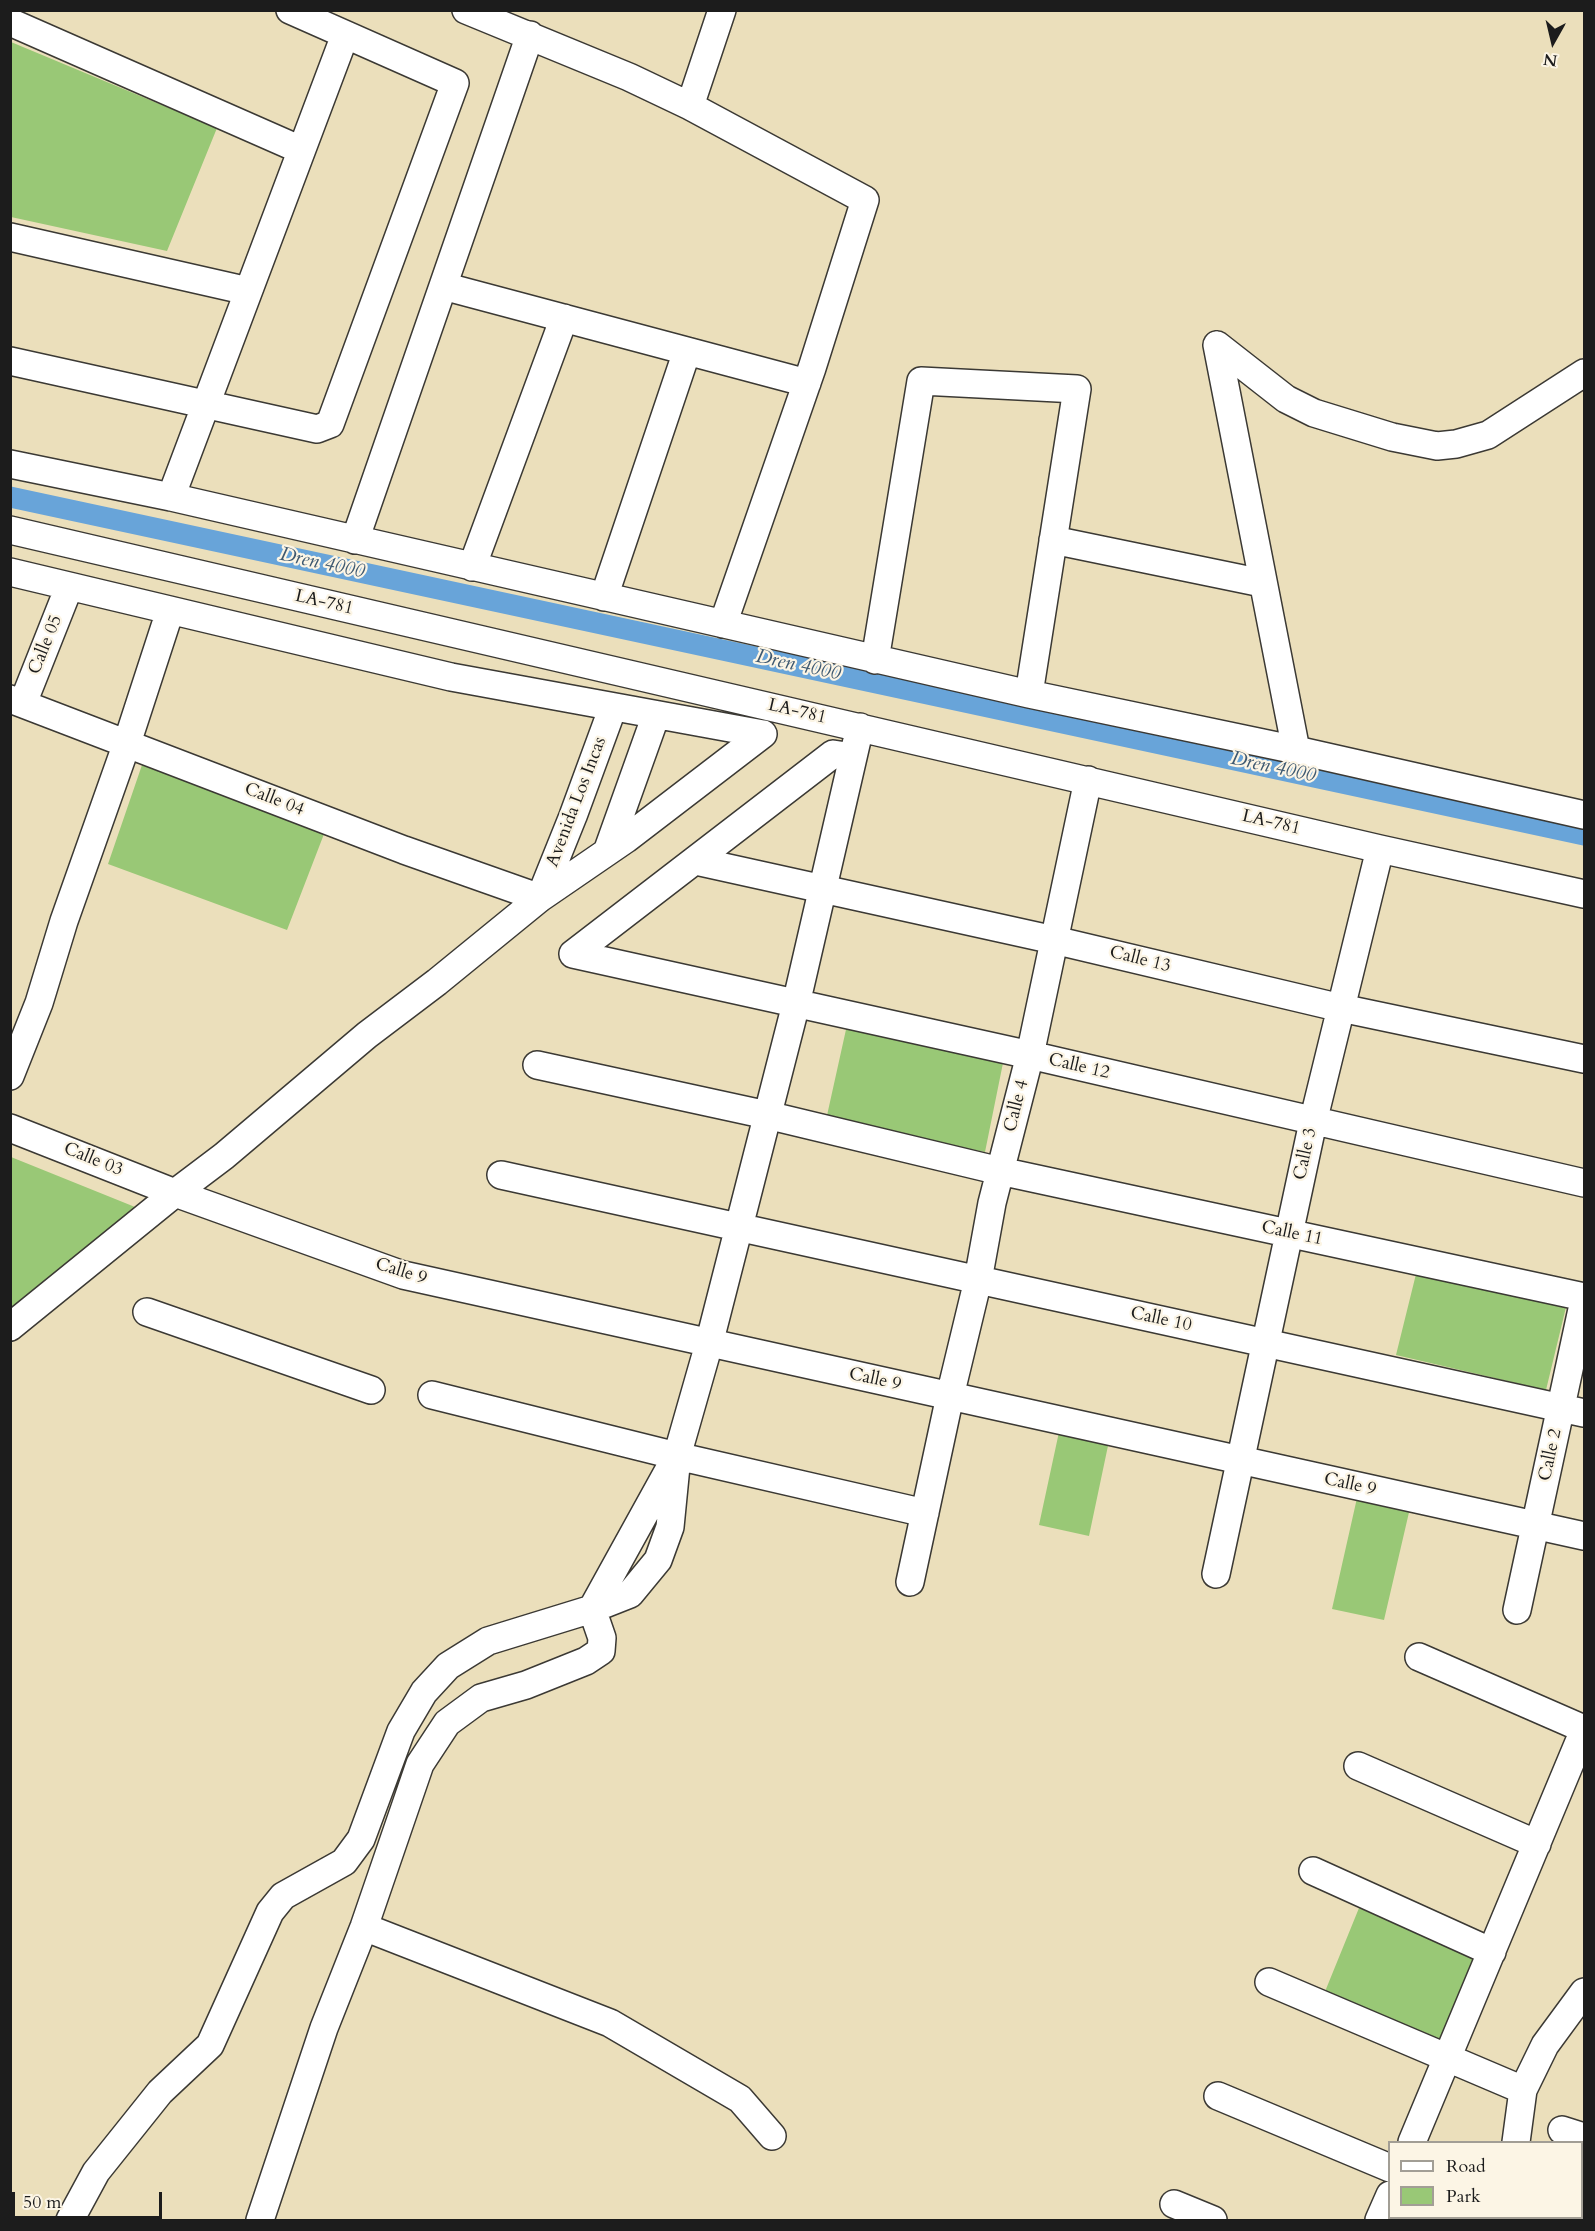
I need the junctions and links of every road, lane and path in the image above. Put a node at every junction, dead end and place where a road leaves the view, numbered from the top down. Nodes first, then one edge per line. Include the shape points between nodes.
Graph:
1 (290, 10) edge
2 (466, 10) edge
3 (722, 10) edge
4 (10, 22) edge
5 (345, 35) junction
6 (530, 35) junction
7 (690, 106) junction
8 (301, 150) junction
9 (10, 237) edge
10 (443, 286) junction
11 (248, 291) junction
12 (564, 318) junction
13 (687, 351) junction
14 (10, 362) edge
15 (1584, 373) edge
16 (807, 383) junction
17 (205, 404) junction
18 (10, 464) edge
19 (171, 497) junction
20 (10, 530) edge
21 (355, 540) junction
22 (1053, 540) junction
23 (472, 567) junction
24 (10, 573) edge
25 (1262, 583) junction
26 (69, 586) junction
27 (604, 597) junction
28 (170, 611) junction
29 (723, 624) junction
30 (875, 660) junction
31 (1029, 694) junction
32 (17, 701) edge
33 (613, 707) junction
34 (656, 715) junction
35 (860, 727) junction
36 (127, 743) junction
37 (1296, 750) junction
38 (853, 757) junction
39 (1088, 780) junction
40 (1584, 815) edge
41 (1380, 849) junction
42 (607, 852) junction
43 (696, 861) junction
44 (821, 888) junction
45 (1584, 894) edge
46 (540, 898) junction
47 (1054, 940) junction
48 (796, 1004) junction
49 (1341, 1008) junction
50 (1030, 1055) junction
51 (1584, 1059) edge
52 (537, 1065) dead end
53 (10, 1076) edge
54 (767, 1115) junction
55 (1313, 1122) junction
56 (10, 1128) edge
57 (1000, 1171) junction
58 (501, 1175) dead end
59 (1584, 1183) edge
60 (175, 1192) junction
61 (738, 1228) junction
62 (1288, 1233) junction
63 (978, 1280) junction
64 (1584, 1299) edge
65 (147, 1312) dead end
66 (10, 1327) edge
67 (1264, 1343) junction
68 (709, 1344) junction
69 (371, 1390) dead end
70 (432, 1395) dead end
71 (950, 1396) junction
72 (1573, 1410) edge
73 (677, 1455) junction
74 (1239, 1461) junction
75 (925, 1513) junction
76 (1536, 1525) junction
77 (1584, 1536) edge
78 (1215, 1574) dead end
79 (910, 1582) dead end
80 (592, 1609) junction
81 (1518, 1610) dead end
82 (1419, 1657) dead end
83 (1584, 1729) edge
84 (1358, 1766) dead end
85 (1537, 1844) junction
86 (1313, 1870) dead end
87 (364, 1927) junction
88 (1492, 1952) junction
89 (1269, 1982) dead end
90 (1584, 1992) edge
91 (1448, 2059) junction
92 (1522, 2090) junction
93 (1218, 2096) dead end
94 (771, 2136) dead end
95 (1412, 2141) edge
96 (1516, 2141) edge
97 (1388, 2168) edge
98 (1388, 2198) edge
99 (1174, 2204) dead end
100 (70, 2220) edge
101 (260, 2220) edge
102 (1213, 2220) edge
103 (1379, 2220) edge

1 - 5 street
2 - 6 street
3 - 7 street
4 - 8 street
5 - 8 street
5 - 17 street via 455,83 330,424 317,429
6 - 7 street
6 - 10 street
7 - 16 street via 865,200
8 - 11 street
9 - 11 street
10 - 12 street
10 - 21 street
11 - 17 street
12 - 13 street
12 - 23 street
13 - 16 street
13 - 27 street
14 - 17 street
15 - 25 street via 1488,435 1437,446 1392,438 1314,413 1286,399 1217,345
16 - 29 street
17 - 19 street
18 - 19 street
19 - 21 street
20 - 35 street, LA-781 / LA-781
21 - 23 street
22 - 25 street
22 - 30 street via 1077,389 921,381
22 - 31 street
23 - 27 street
24 - 26 street
25 - 37 street
26 - 28 street
26 - 32 street, Calle 05
27 - 29 street
28 - 33 street via 451,677
28 - 36 street
29 - 30 street
30 - 31 street
31 - 37 street
32 - 36 street, Calle 04
33 - 34 street
33 - 46 street, Avenida Los Incas
34 - 42 street
34 - 42 street via 762,734
35 - 38 street
35 - 39 street, LA-781 / LA-781
36 - 46 street, Calle 04
36 - 53 street via 39,1003
37 - 40 street
38 - 43 street via 833,754
38 - 44 street
39 - 41 street, LA-781 / LA-781
39 - 47 street, Calle 4
41 - 45 street, LA-781 / LA-781
41 - 49 street, Calle 3
42 - 46 street
43 - 44 street, Calle 13
43 - 48 street, Calle 12 via 573,954
44 - 47 street, Calle 13
44 - 48 street
46 - 60 street
47 - 49 street, Calle 13
47 - 50 street, Calle 4
48 - 50 street, Calle 12
48 - 54 street
49 - 51 street, Calle 13
49 - 55 street, Calle 3
50 - 55 street, Calle 12
50 - 57 street, Calle 4
52 - 54 street, Calle 11
54 - 57 street, Calle 11
54 - 61 street
55 - 59 street, Calle 12
55 - 62 street, Calle 3
56 - 60 street, Calle 03
57 - 62 street, Calle 11
57 - 63 street, Calle 4
58 - 61 street, Calle 10
60 - 66 street
60 - 68 street, Calle 9 via 403,1275
61 - 63 street, Calle 10
61 - 68 street
62 - 64 street, Calle 11
62 - 67 street, Calle 3
63 - 67 street, Calle 10
63 - 71 street, Calle 4
64 - 72 street, Calle 2
65 - 69 street
67 - 72 street, Calle 10
67 - 74 street, Calle 3
68 - 71 street, Calle 9
68 - 73 street
70 - 73 street
71 - 74 street, Calle 9
71 - 75 street, Calle 4
72 - 76 street, Calle 2
73 - 75 street
73 - 80 street
74 - 76 street, Calle 9
74 - 78 street, Calle 3
75 - 79 street, Calle 4
76 - 77 street, Calle 9
76 - 81 street, Calle 2
80 - 87 street via 602,1638 601,1651 586,1662 481,1698 447,1723 420,1764
80 - 100 street via 488,1641 448,1666 424,1692 401,1731 361,1839 344,1862 284,1896 270,1912 210,2045 160,2092 103,2163
82 - 83 street
83 - 85 street
84 - 85 street
85 - 88 street
86 - 88 street
87 - 94 street via 610,2024 740,2099
87 - 101 street via 324,2028
88 - 91 street
89 - 91 street
90 - 92 street via 1545,2045
91 - 92 street
91 - 95 street
92 - 96 street
93 - 97 street
98 - 103 street
99 - 102 street

